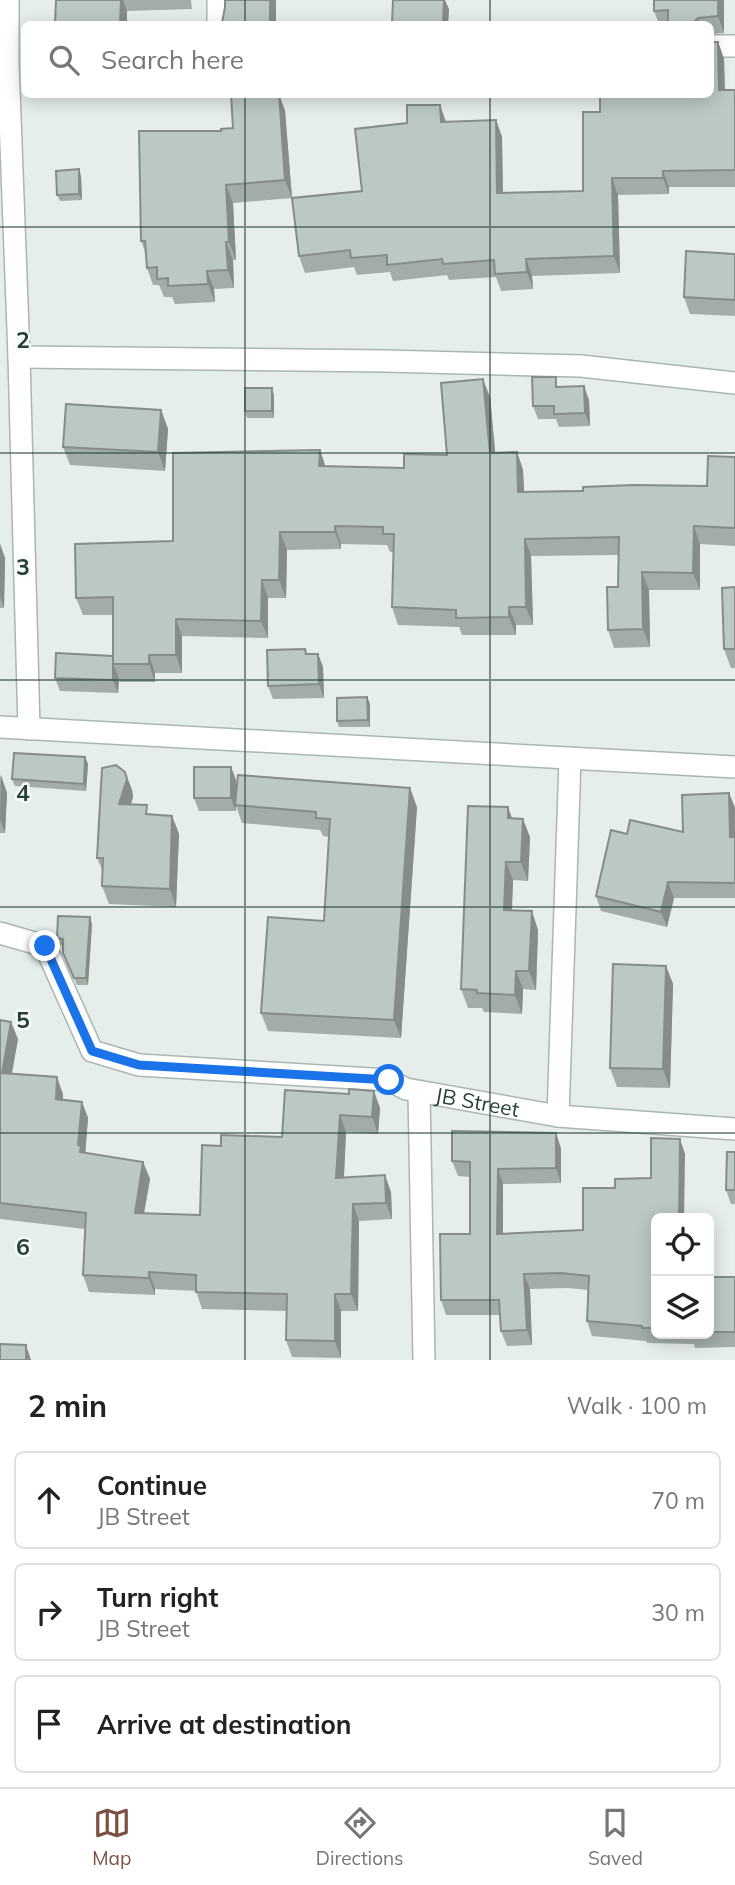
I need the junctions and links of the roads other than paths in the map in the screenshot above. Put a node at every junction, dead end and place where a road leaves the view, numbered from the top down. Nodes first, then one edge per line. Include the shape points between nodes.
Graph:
1 (8, 0) edge
2 (218, 0) edge
3 (218, 21) edge
4 (714, 46) edge
5 (735, 46) edge
6 (16, 64) edge
7 (19, 357) junction
8 (735, 383) edge
9 (0, 727) edge
10 (29, 729) junction
11 (570, 758) junction
12 (735, 768) edge
13 (0, 933) edge
14 (419, 1091) junction
15 (558, 1116) junction
16 (735, 1129) edge
17 (424, 1360) edge

1 - 6 street
2 - 3 street
4 - 5 street
6 - 7 street
7 - 8 street via 581,366
7 - 10 street
9 - 10 street
10 - 11 street
11 - 12 street
11 - 15 street
13 - 14 street, JB Street via 45,946 92,1051 139,1065 389,1080
14 - 15 street, JB Street
14 - 17 street
15 - 16 street, JB Street

